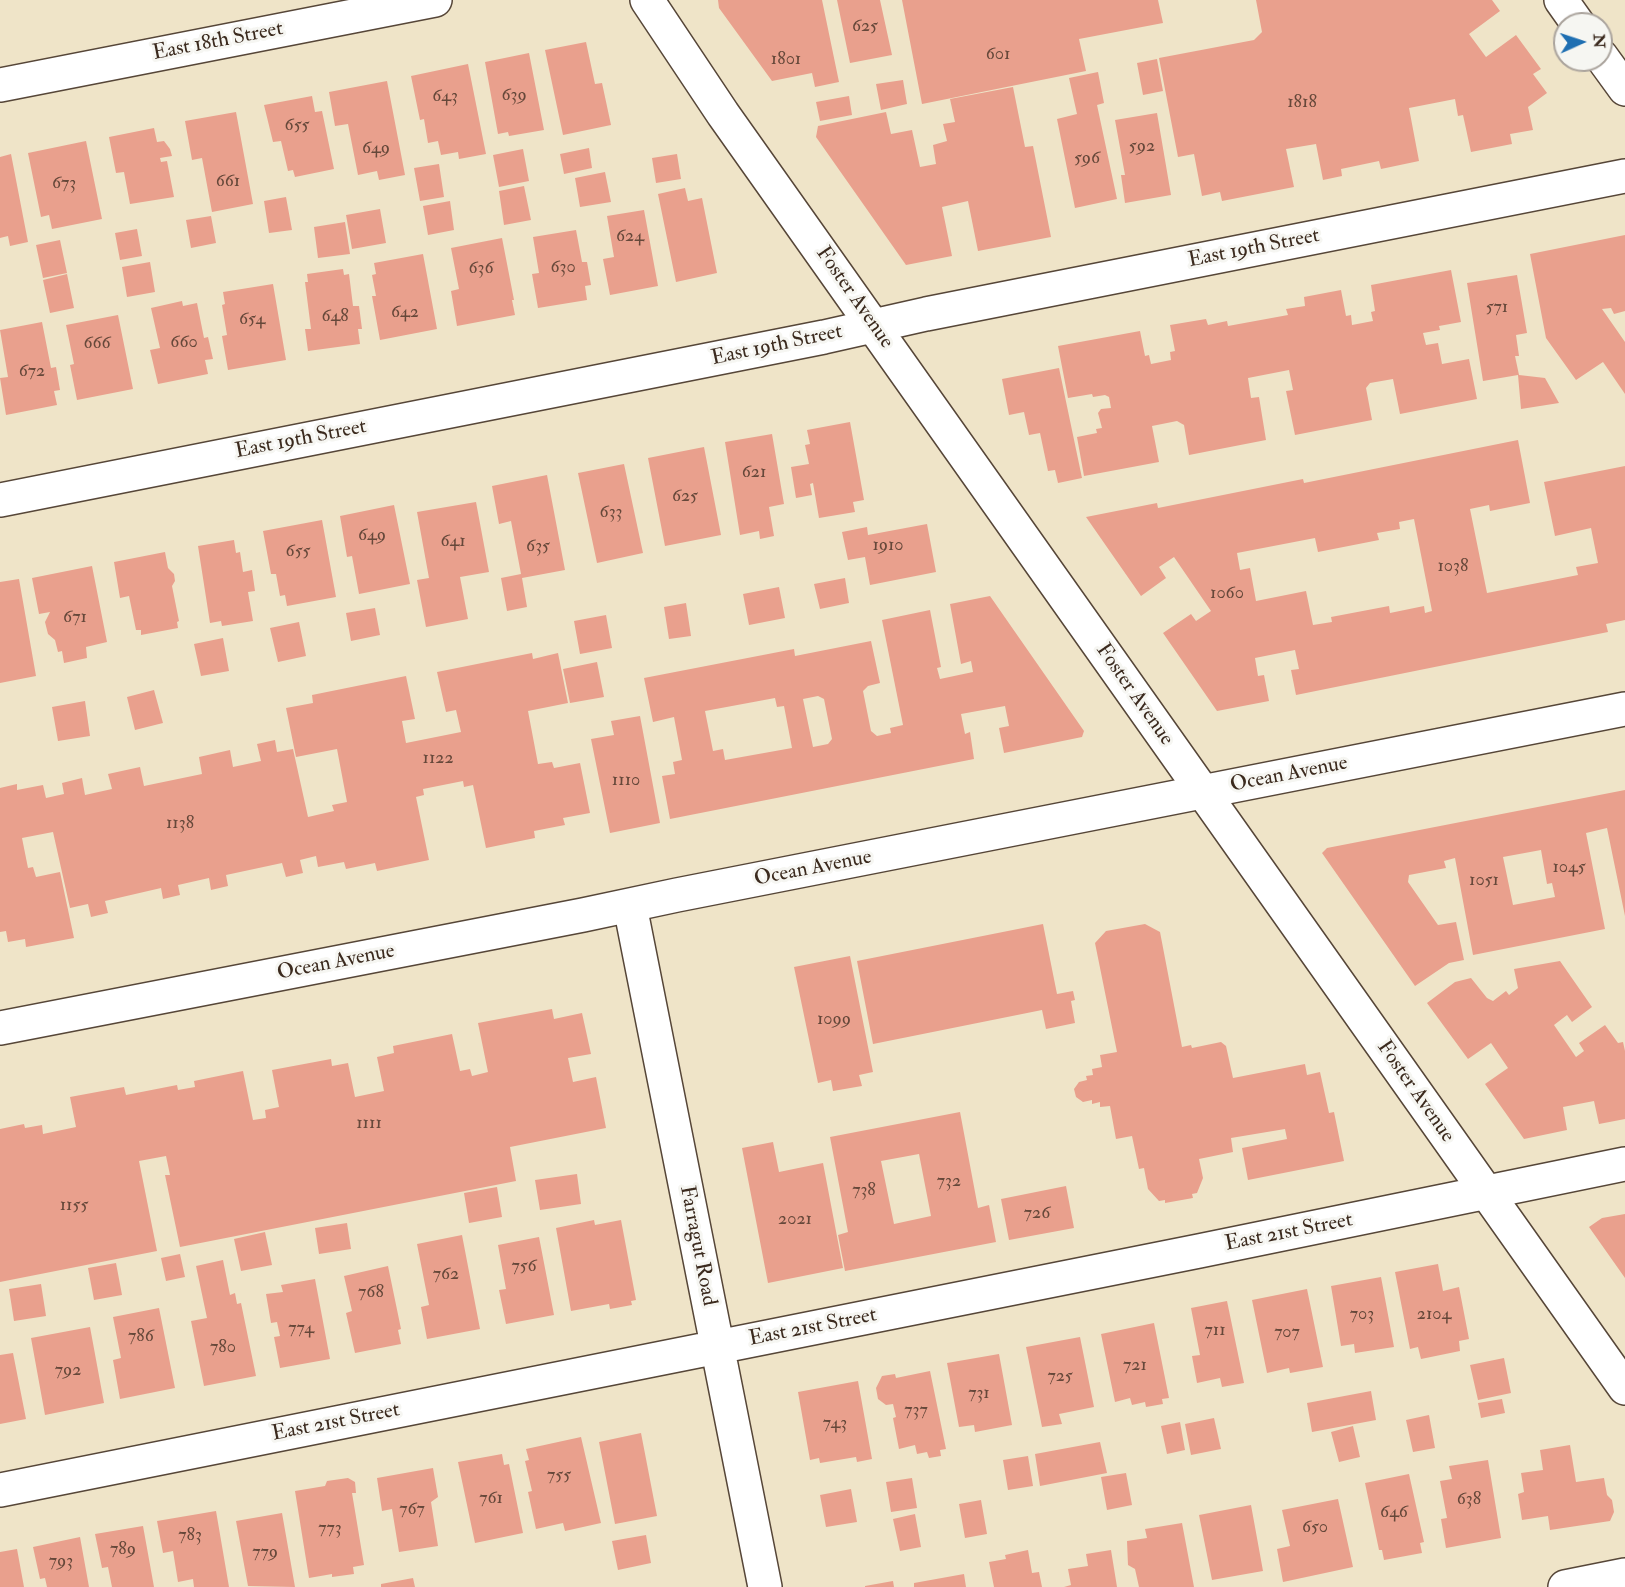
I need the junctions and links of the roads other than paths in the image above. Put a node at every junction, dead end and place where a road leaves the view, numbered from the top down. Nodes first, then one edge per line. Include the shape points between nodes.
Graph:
1 (435, 0) edge
2 (646, 0) edge
3 (1613, 72) edge
4 (0, 85) edge
5 (1625, 89) edge
6 (1625, 176) edge
7 (873, 326) junction
8 (0, 500) edge
9 (1625, 709) edge
10 (1203, 792) junction
11 (630, 906) junction
12 (0, 1028) edge
13 (1625, 1164) edge
14 (1486, 1192) junction
15 (717, 1347) junction
16 (1625, 1388) edge
17 (0, 1490) edge
18 (1625, 1575) edge
19 (765, 1587) edge
20 (1566, 1587) edge

1 - 4 street, East 18th Street
2 - 7 street, Foster Avenue
3 - 5 street
6 - 7 street, East 19th Street
7 - 8 street, East 19th Street
7 - 10 street, Foster Avenue
9 - 10 street, Ocean Avenue
10 - 11 street, Ocean Avenue
10 - 14 street, Foster Avenue
11 - 12 street, Ocean Avenue
11 - 15 street, Farragut Road
13 - 14 street, East 21st Street
14 - 15 street, East 21st Street
14 - 16 street, Foster Avenue
15 - 17 street, East 21st Street
15 - 19 street, Farragut Road
18 - 20 street

